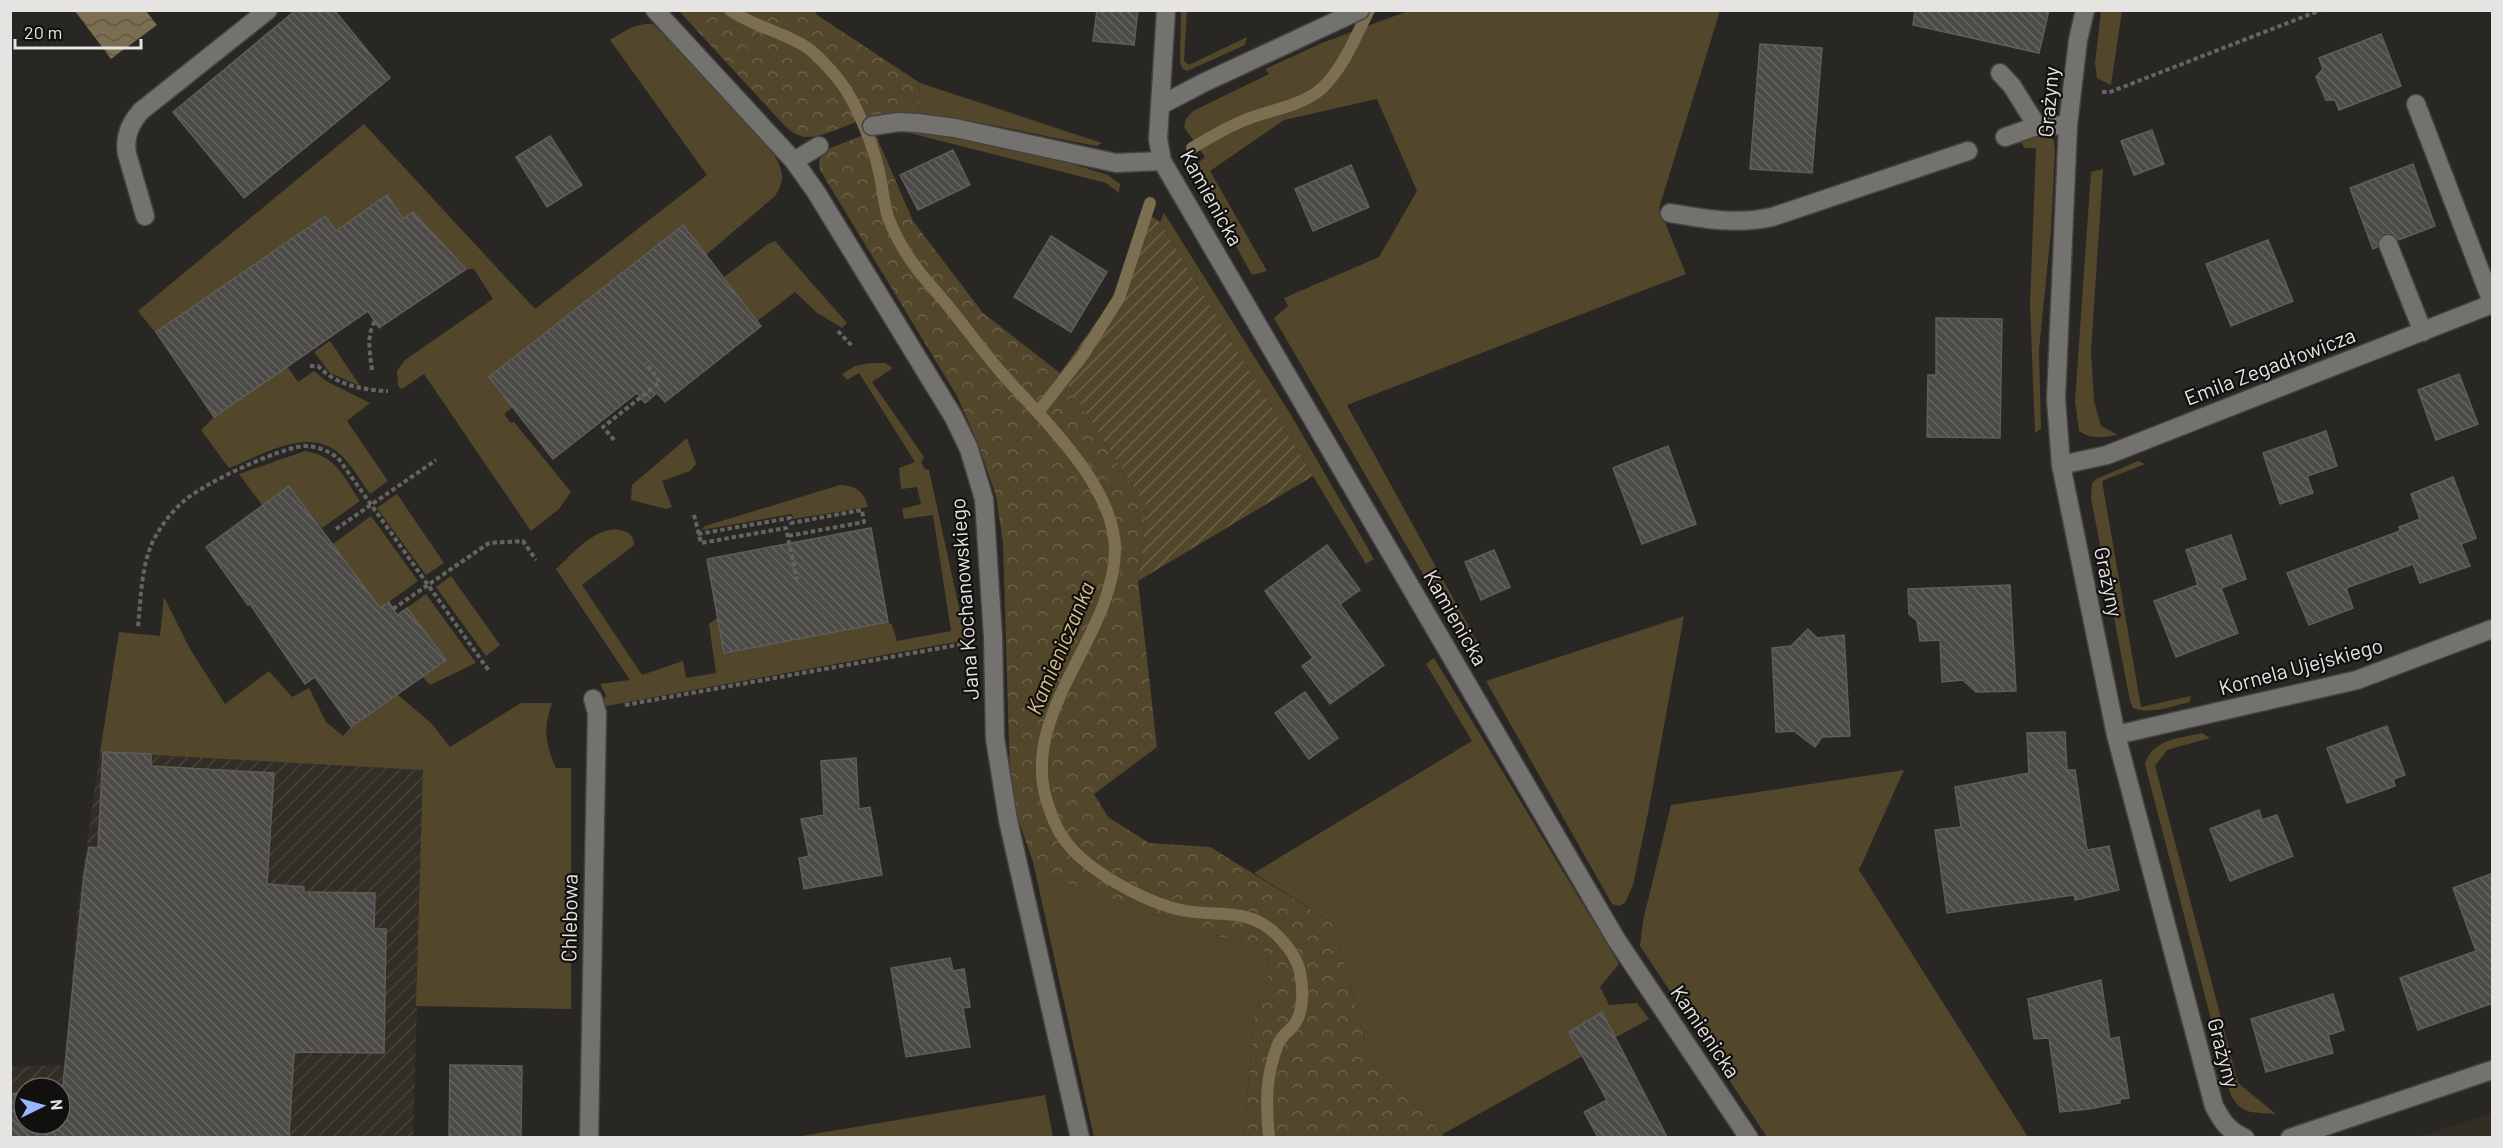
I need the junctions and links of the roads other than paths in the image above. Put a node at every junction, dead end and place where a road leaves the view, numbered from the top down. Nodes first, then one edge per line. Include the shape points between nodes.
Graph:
1 (268, 10) edge
2 (655, 10) edge
3 (1166, 10) edge
4 (2085, 10) edge
5 (1352, 14) edge
6 (2000, 73) dead end
7 (2416, 104) dead end
8 (1161, 105) junction
9 (2068, 125) junction
10 (872, 126) dead end
11 (2037, 126) junction
12 (2005, 137) dead end
13 (819, 146) dead end
14 (1968, 151) dead end
15 (1162, 160) junction
16 (794, 161) junction
17 (1670, 213) dead end
18 (145, 216) dead end
19 (2388, 244) dead end
20 (2493, 303) edge
21 (2423, 332) junction
22 (2061, 465) junction
23 (2493, 629) edge
24 (595, 706) road end
25 (2116, 735) junction
26 (2493, 1070) edge
27 (589, 1137) edge
28 (1080, 1137) edge
29 (1749, 1137) edge
30 (2244, 1137) edge
31 (2290, 1137) edge

1 - 18 street via 141,111 130,125 125,143
2 - 16 street, Jana Kochanowskiego
3 - 8 street, Kamienicka
4 - 9 street, Grażyny
5 - 8 street
6 - 11 street
7 - 20 street
8 - 15 street, Kamienicka via 1158,139
9 - 11 street
9 - 22 street, Grażyny via 2056,399
10 - 15 street via 899,122 955,128 1116,163
11 - 12 street
13 - 16 street
14 - 17 street via 1753,221
15 - 29 street, Kamienicka via 1616,939
16 - 28 street, Jana Kochanowskiego via 953,416 969,449 984,499 995,738 1003,791
19 - 21 street
20 - 21 street, Emila Zegadłowicza
21 - 22 street, Emila Zegadłowicza via 2107,455
22 - 25 street, Grażyny
23 - 25 street, Kornela Ujejskiego via 2357,680
24 - 27 street, Chlebowa
25 - 30 street, Grażyny via 2214,1106 2223,1123
26 - 31 street

